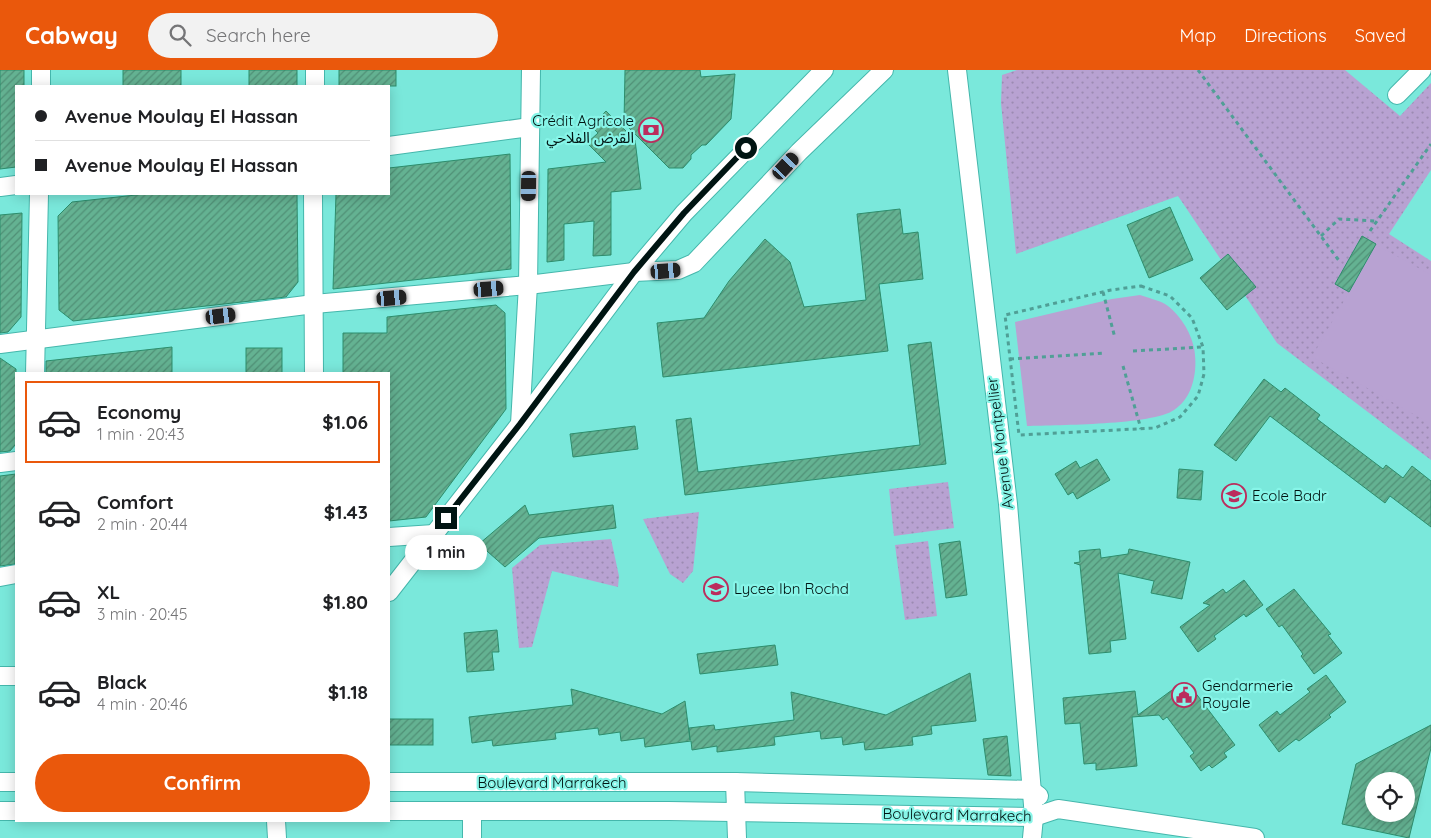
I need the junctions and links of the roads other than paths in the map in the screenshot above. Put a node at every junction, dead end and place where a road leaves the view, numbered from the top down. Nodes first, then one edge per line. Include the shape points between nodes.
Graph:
1 (41, 70) edge
2 (315, 70) edge
3 (531, 70) edge
4 (824, 70) edge
5 (884, 70) edge
6 (957, 70) edge
7 (1422, 70) edge
8 (41, 85) edge
9 (315, 85) edge
10 (1397, 95) dead end
11 (530, 127) junction
12 (390, 146) edge
13 (15, 185) edge
14 (0, 187) edge
15 (38, 195) edge
16 (313, 195) edge
17 (634, 272) junction
18 (528, 285) junction
19 (314, 304) junction
20 (36, 340) junction
21 (0, 344) edge
22 (35, 372) edge
23 (314, 372) edge
24 (520, 424) junction
25 (15, 461) edge
26 (0, 463) edge
27 (434, 534) junction
28 (390, 537) edge
29 (15, 574) edge
30 (0, 577) edge
31 (390, 591) edge
32 (0, 676) edge
33 (15, 676) edge
34 (0, 782) edge
35 (15, 782) edge
36 (390, 782) edge
37 (735, 782) junction
38 (1031, 790) junction
39 (1058, 809) junction
40 (0, 811) edge
41 (15, 811) edge
42 (390, 811) edge
43 (472, 812) junction
44 (738, 813) junction
45 (1034, 817) junction
46 (276, 822) edge
47 (277, 838) edge
48 (472, 838) edge
49 (737, 838) edge
50 (1032, 838) edge
51 (1255, 838) edge

1 - 8 street
2 - 9 street
3 - 11 street
4 - 17 street via 684,213
5 - 17 street via 799,152 694,263 678,270
6 - 38 street, Avenue Montpellier via 1008,504
7 - 10 street
11 - 12 street
11 - 18 street
13 - 14 street
15 - 20 street
16 - 19 street
17 - 18 street
17 - 24 street
18 - 19 street
18 - 24 street
19 - 20 street
19 - 23 street
20 - 21 street
20 - 22 street
24 - 27 street
25 - 26 street
27 - 28 street
27 - 31 street
29 - 30 street
32 - 33 street
34 - 35 street
36 - 37 street, Boulevard Marrakech
37 - 38 street, Boulevard Marrakech
37 - 44 street
38 - 39 street, Boulevard Marrakech
38 - 45 street, Avenue Montpellier
39 - 45 street, Boulevard Marrakech
39 - 51 street
40 - 41 street
42 - 43 street, Boulevard Marrakech
43 - 44 street, Boulevard Marrakech
43 - 48 street
44 - 45 street, Boulevard Marrakech
44 - 49 street
45 - 50 street, Avenue Montpellier
46 - 47 street

